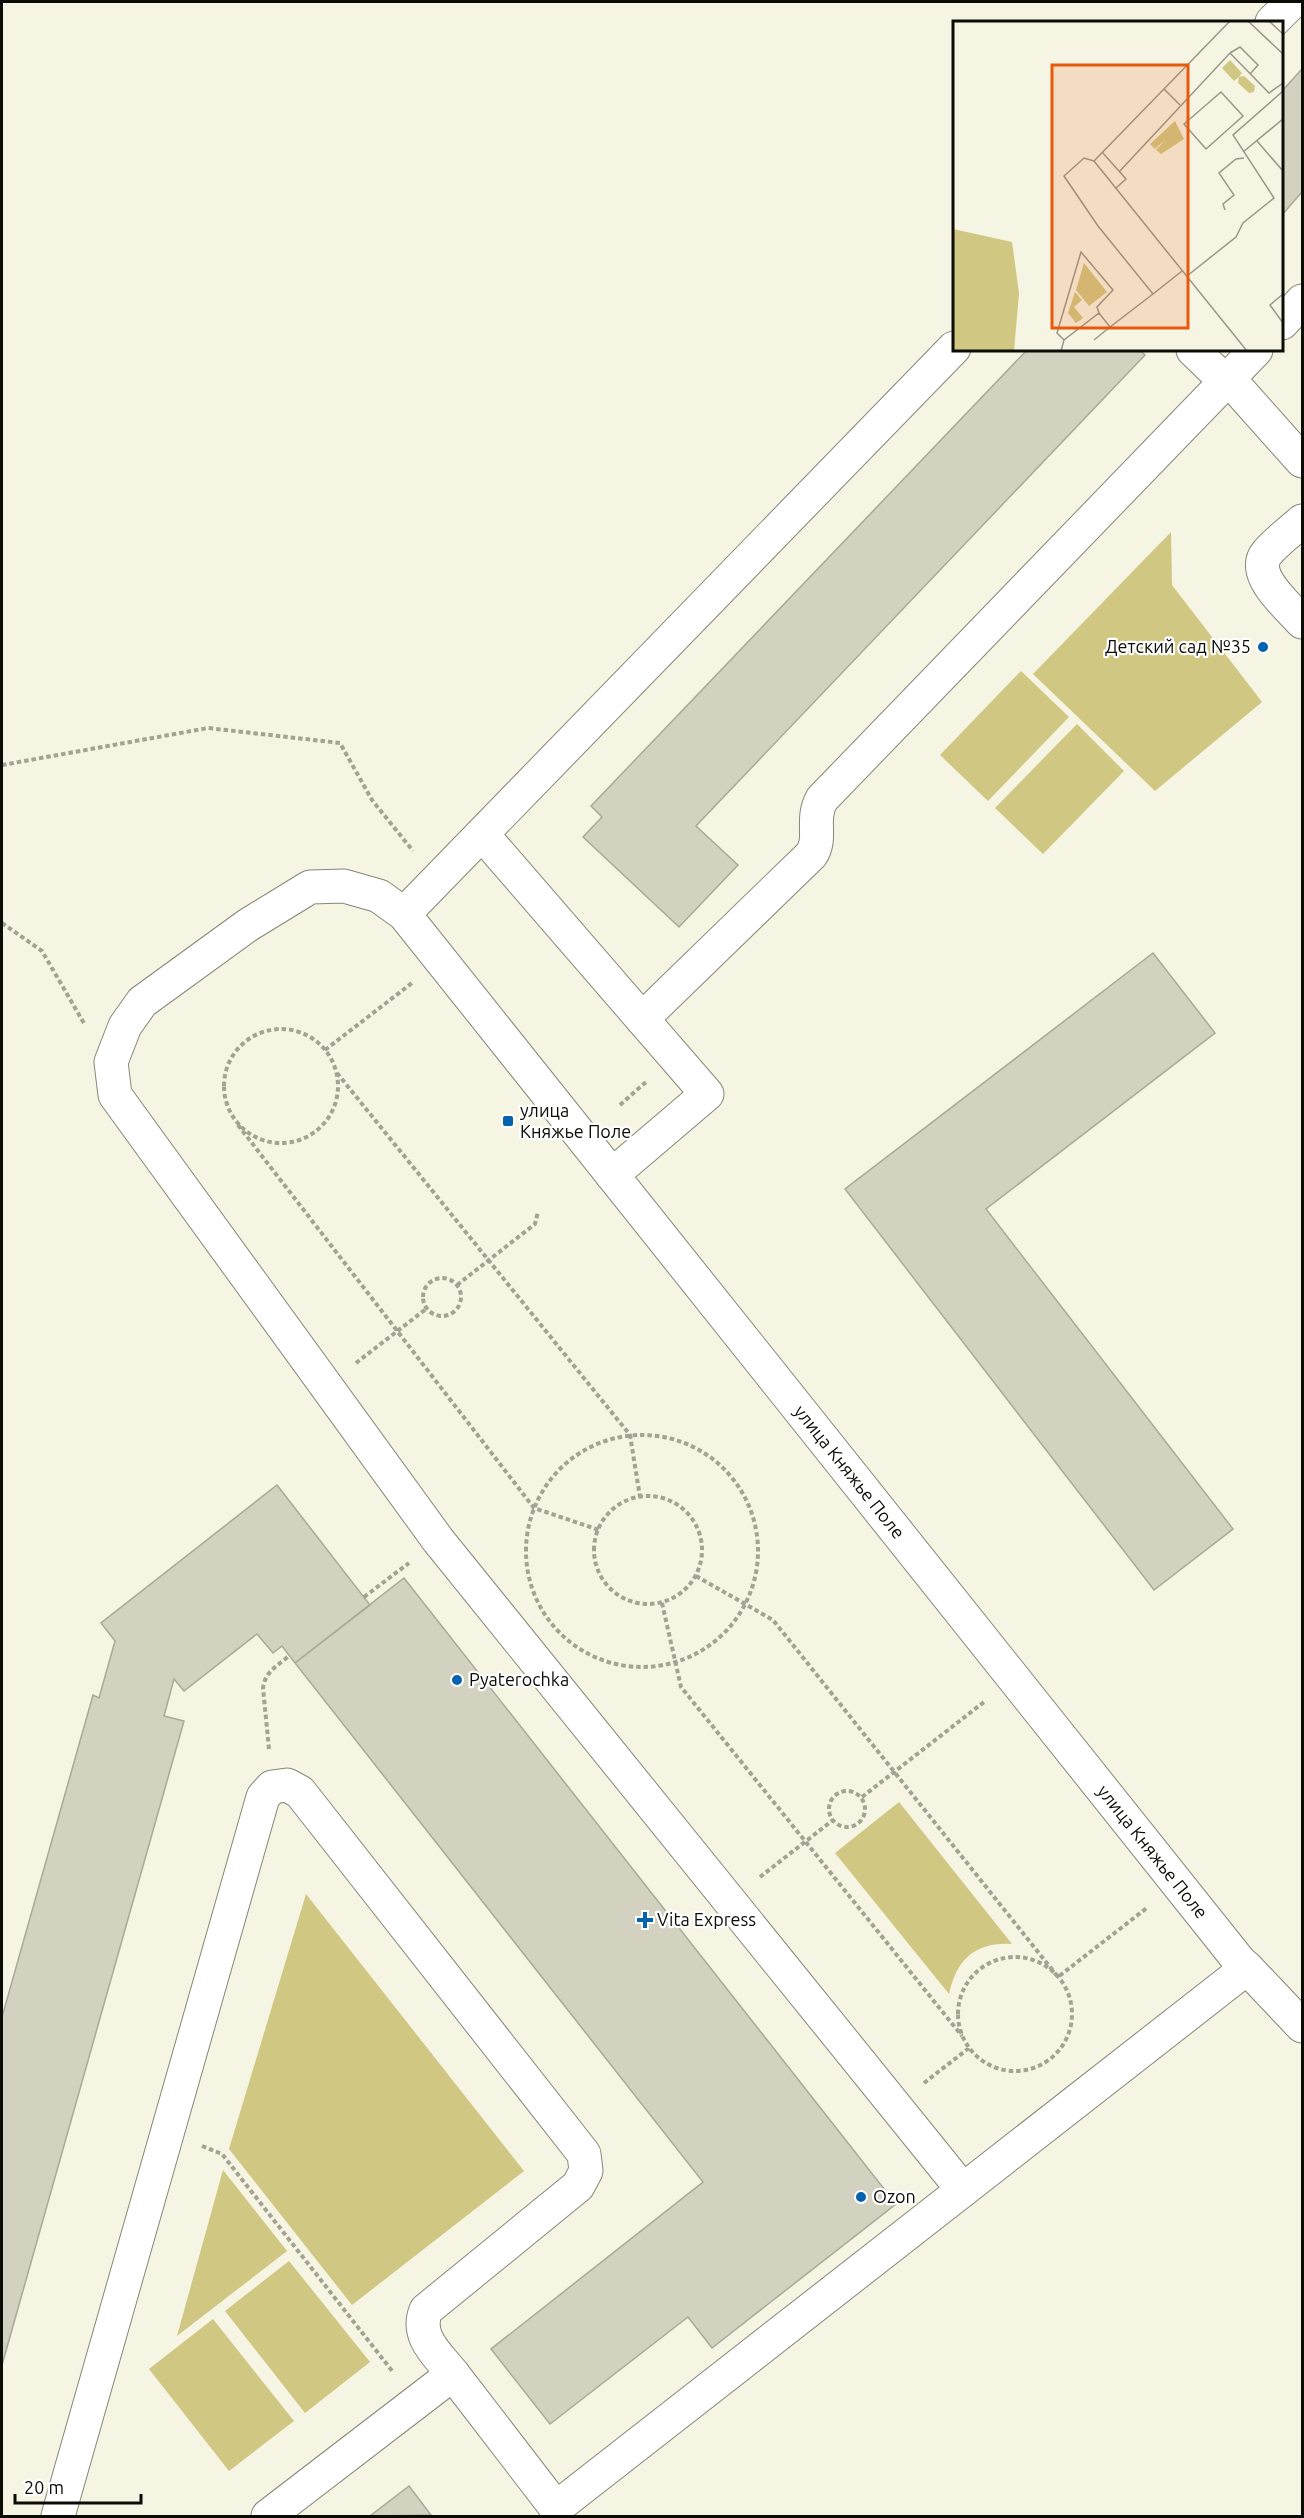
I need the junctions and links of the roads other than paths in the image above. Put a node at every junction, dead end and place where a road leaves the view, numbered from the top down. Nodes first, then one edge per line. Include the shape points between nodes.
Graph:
1 (1292, 2) edge
2 (1273, 21) edge
3 (1302, 301) edge
4 (1283, 321) edge
5 (953, 349) edge
6 (1194, 351) edge
7 (1255, 351) edge
8 (1227, 380) junction
9 (1302, 460) edge
10 (1302, 521) edge
11 (1302, 622) edge
12 (482, 834) junction
13 (404, 914) junction
14 (642, 1019) junction
15 (612, 1175) junction
16 (1247, 1968) junction
17 (1299, 2015) edge
18 (963, 2190) junction
19 (453, 2374) junction
20 (551, 2512) edge
21 (58, 2517) edge
22 (268, 2517) edge

1 - 2 street
3 - 4 street
5 - 12 street
6 - 8 street
7 - 8 street
8 - 9 street
8 - 14 street via 822,799 816,809 816,848 811,855
10 - 11 street via 1265,554 1261,567 1264,579
12 - 13 street
12 - 14 street
13 - 15 street, улица Княжье Поле
13 - 18 street, улица Княжье Поле via 379,896 344,886 310,886 248,925 142,1002 125,1026 111,1062 115,1095 438,1540
14 - 15 street via 707,1094
15 - 16 street, улица Княжье Поле
16 - 17 street, улица Княжье Поле
16 - 18 street
18 - 20 street
19 - 20 street
19 - 21 street via 423,2336 421,2322 426,2310 578,2186 586,2170 584,2154 300,1792 286,1785 272,1787 263,1797
19 - 22 street

